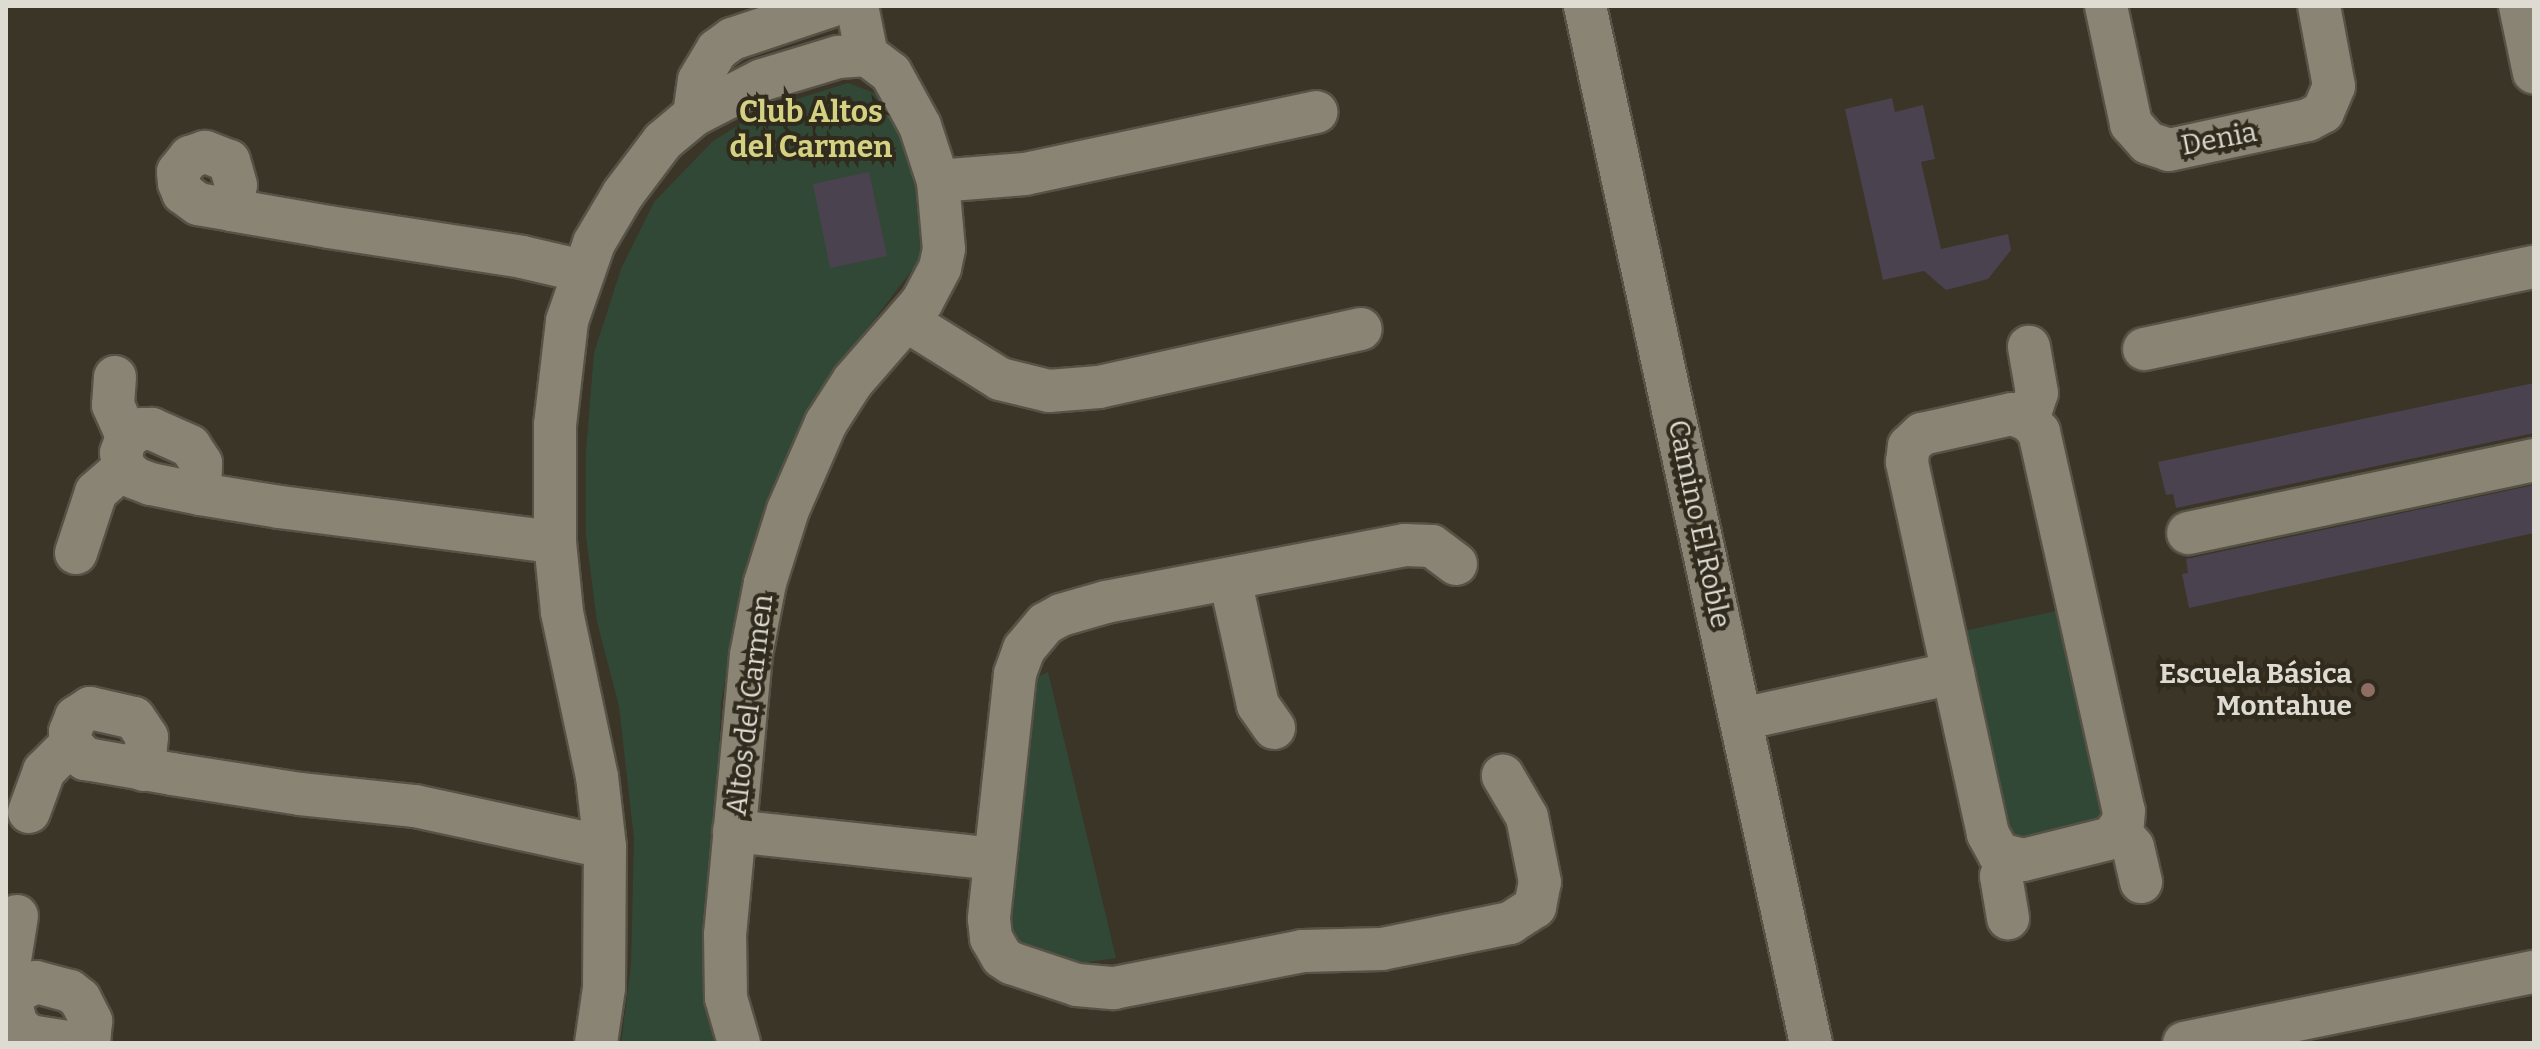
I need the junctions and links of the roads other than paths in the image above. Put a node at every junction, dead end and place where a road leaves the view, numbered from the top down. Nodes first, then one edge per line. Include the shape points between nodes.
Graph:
1 (831, 6) edge
2 (857, 6) edge
3 (1585, 6) edge
4 (2106, 6) edge
5 (2319, 6) edge
6 (754, 17) edge
7 (867, 55) junction
8 (786, 71) junction
9 (1316, 112) dead end
10 (694, 115) junction
11 (938, 181) junction
12 (231, 210) dead end
13 (2534, 267) edge
14 (582, 271) junction
15 (907, 321) junction
16 (1361, 329) dead end
17 (2029, 347) dead end
18 (2144, 349) dead end
19 (115, 377) dead end
20 (2028, 420) junction
21 (126, 452) junction
22 (2534, 460) edge
23 (2188, 533) dead end
24 (555, 542) junction
25 (76, 553) dead end
26 (1456, 564) dead end
27 (1230, 579) junction
28 (1951, 662) junction
29 (1738, 708) junction
30 (1274, 728) dead end
31 (1503, 776) dead end
32 (29, 812) dead end
33 (734, 831) junction
34 (2119, 831) junction
35 (605, 847) junction
36 (2007, 858) junction
37 (995, 859) junction
38 (2141, 882) dead end
39 (17, 916) dead end
40 (2008, 918) dead end
41 (2534, 972) edge
42 (14, 1017) edge
43 (74, 1043) edge
44 (89, 1043) edge
45 (596, 1043) edge
46 (739, 1043) edge
47 (1811, 1043) edge
48 (2184, 1043) edge

1 - 6 street
2 - 7 street
3 - 29 street, Camino El Roble
4 - 5 street, Denia via 2131,124 2148,143 2169,150 2308,120 2323,112 2334,86
6 - 8 street
6 - 10 street via 712,58 699,80
7 - 8 street
7 - 11 street, Altos del Carmen via 879,61 902,90
8 - 10 street
9 - 11 street via 1025,174
10 - 14 street via 646,160
11 - 15 street, Altos del Carmen via 944,249 932,285
12 - 14 street
13 - 18 street
14 - 24 street via 567,321 559,379
15 - 16 street via 1000,379 1049,391 1099,387
15 - 33 street, Altos del Carmen via 837,402 775,546 751,655
17 - 20 street via 2037,393
19 - 21 street via 113,405
20 - 28 street via 2004,416 1922,434 1909,446 1907,462
20 - 34 street via 2041,440 2124,811
21 - 24 street via 152,429 190,446 201,463 200,494
21 - 25 street via 96,492
22 - 23 street
24 - 35 street via 562,612 597,777
26 - 27 street via 1441,550 1419,543
27 - 30 street via 1258,705
27 - 37 street via 1078,609 1045,624 1032,637 1015,674
28 - 29 street
28 - 36 street via 1988,834
29 - 47 street, Camino El Roble
31 - 37 street via 1530,829 1540,882 1535,907 1510,923 1382,949 1302,951 1134,986 1077,985 1011,963 994,947 988,928
32 - 35 street via 44,771 71,744 71,725 90,708 126,714 140,724 147,737 144,770 415,806
33 - 37 street
33 - 46 street, Altos del Carmen via 723,969
34 - 36 street via 2104,842 2023,860
34 - 38 street via 2133,847
35 - 45 street via 604,988
36 - 40 street via 2001,876
39 - 42 street via 9,966
41 - 48 street
42 - 43 street via 30,1036
42 - 44 street via 36,982 70,991 91,1021

